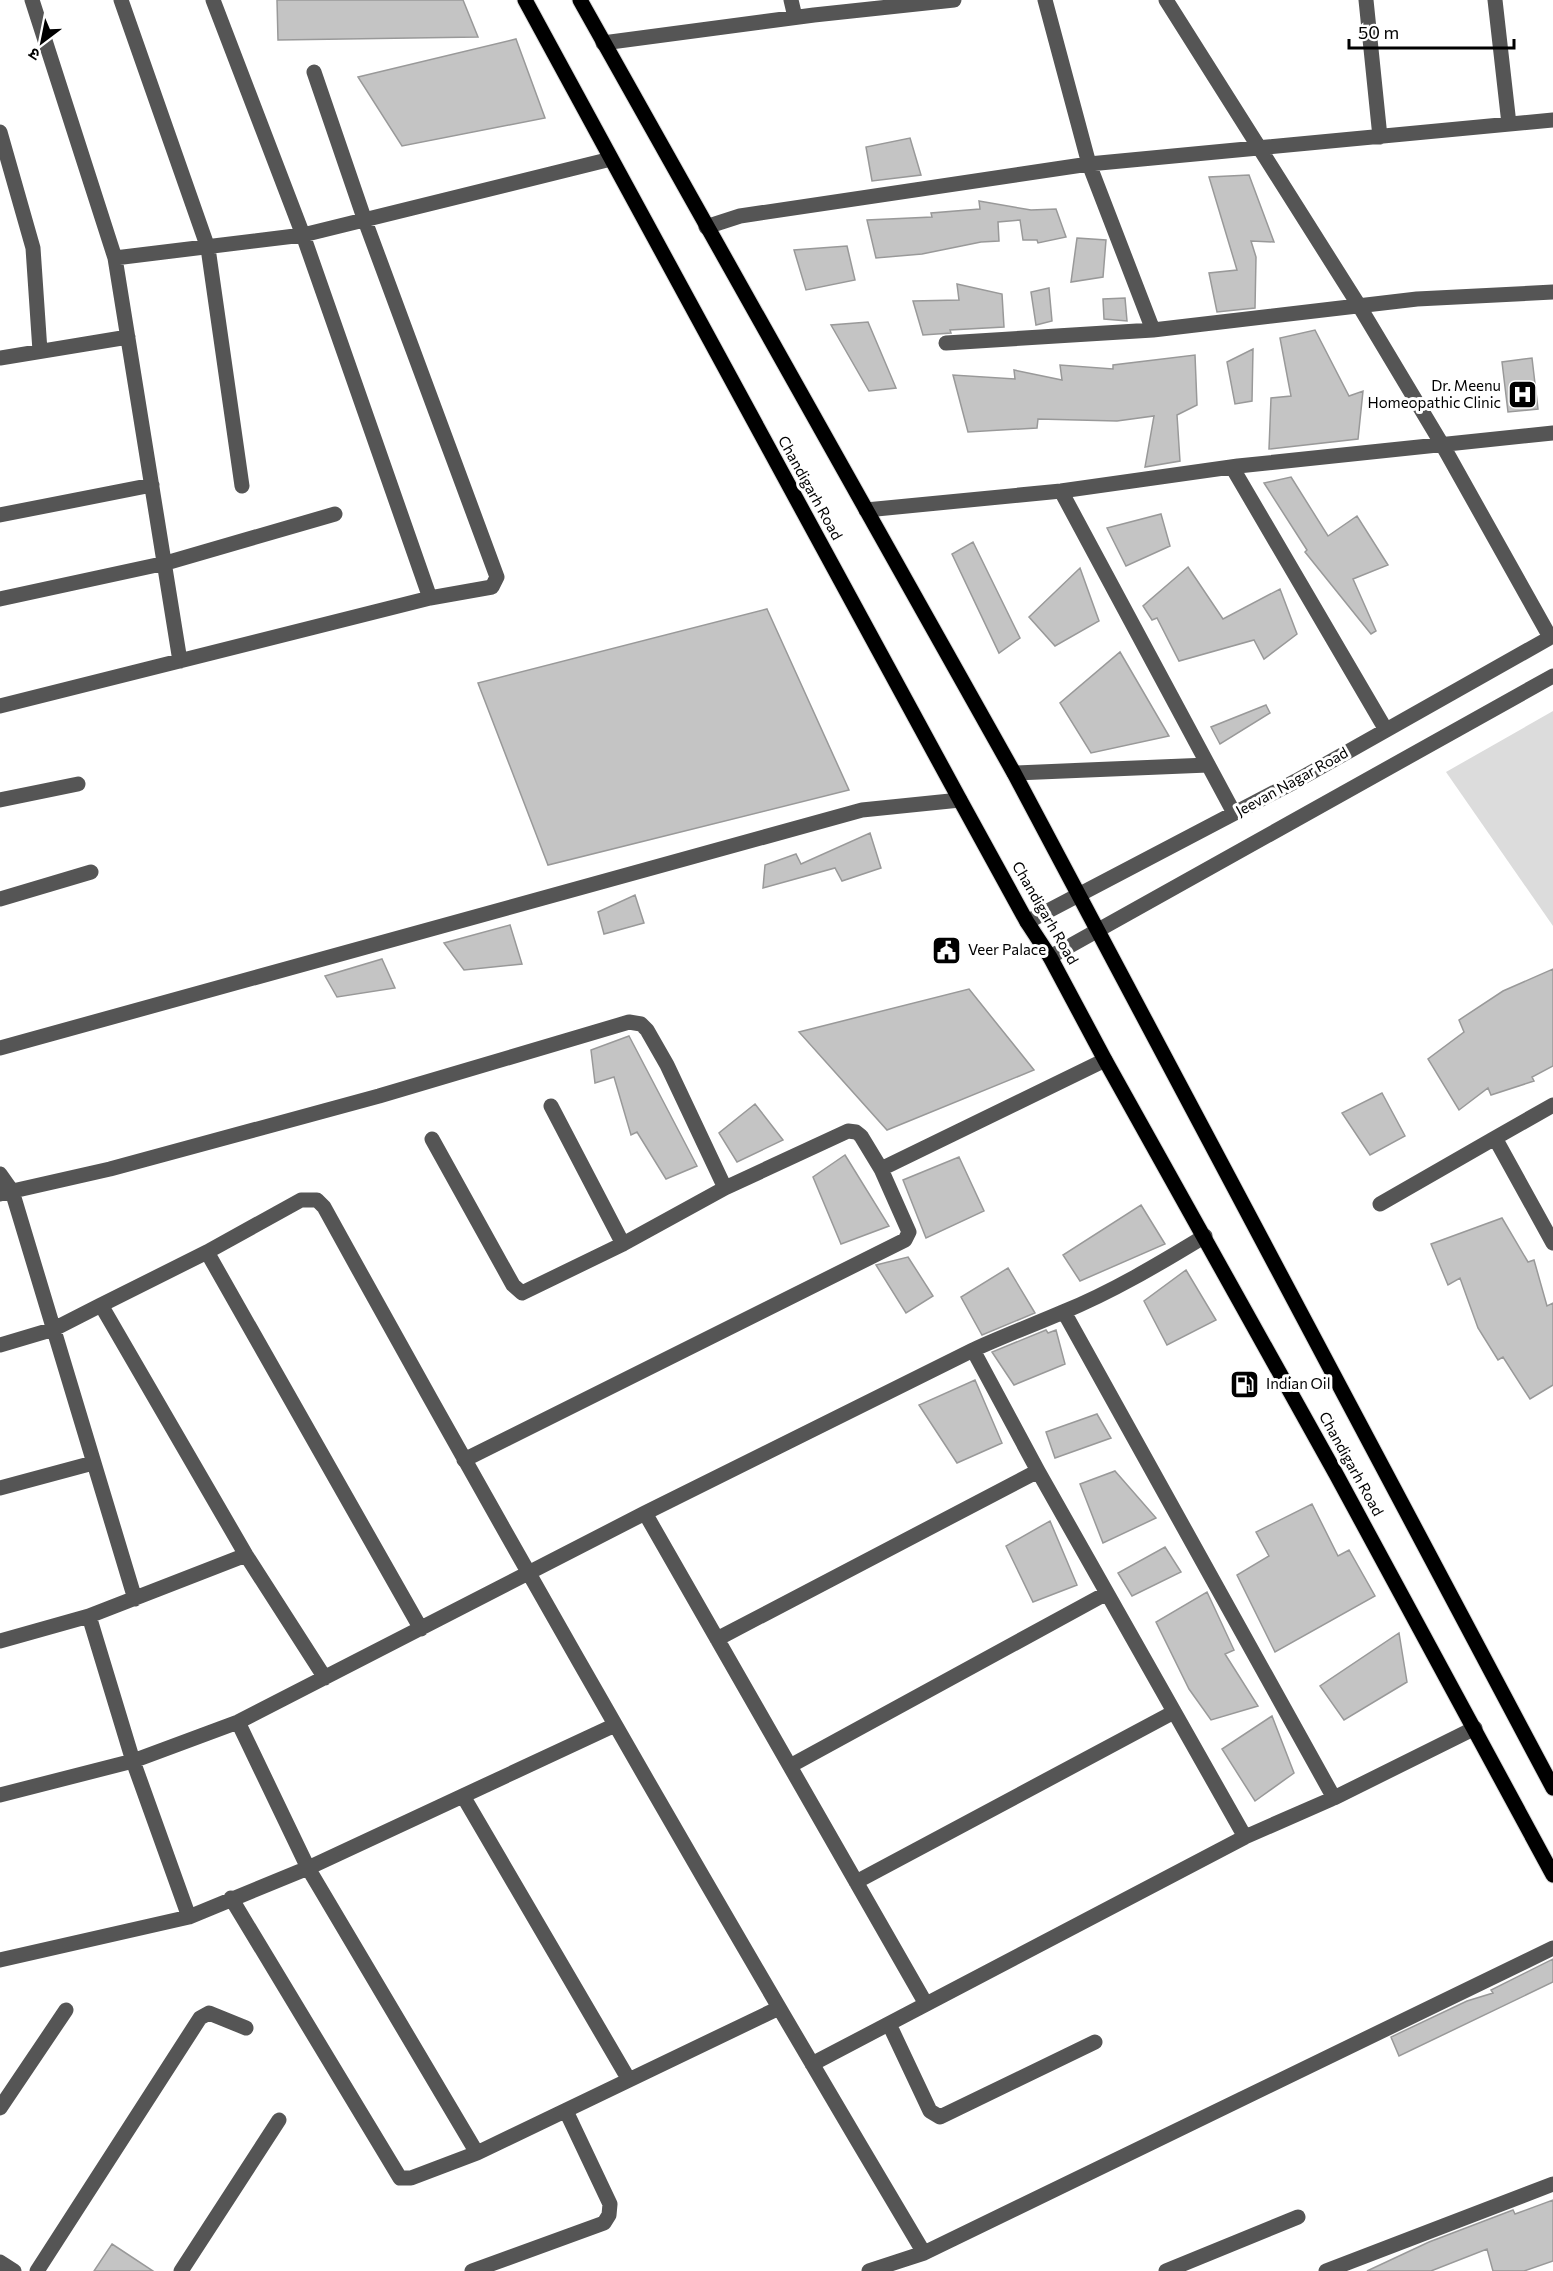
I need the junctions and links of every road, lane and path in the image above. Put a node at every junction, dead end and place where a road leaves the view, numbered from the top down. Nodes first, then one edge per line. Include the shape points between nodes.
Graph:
1 (32, 0) edge
2 (121, 0) edge
3 (213, 0) edge
4 (525, 0) edge
5 (580, 0) edge
6 (791, 0) edge
7 (954, 0) edge
8 (1046, 0) edge
9 (1166, 0) edge
10 (1366, 0) edge
11 (1495, 0) edge
12 (915, 2) edge
13 (795, 17) junction
14 (603, 43) junction
15 (314, 72) dead end
16 (1553, 120) edge
17 (1509, 124) junction
18 (0, 132) edge
19 (1380, 137) junction
20 (1259, 147) junction
21 (611, 159) junction
22 (1089, 164) junction
23 (364, 218) junction
24 (706, 227) junction
25 (303, 235) junction
26 (208, 248) junction
27 (115, 258) junction
28 (1553, 292) edge
29 (1359, 304) junction
30 (1152, 330) junction
31 (128, 337) junction
32 (946, 343) dead end
33 (40, 351) junction
34 (0, 358) edge
35 (1553, 433) edge
36 (1443, 446) junction
37 (1232, 466) junction
38 (152, 485) junction
39 (242, 486) dead end
40 (1060, 490) junction
41 (866, 510) junction
42 (335, 514) dead end
43 (0, 515) edge
44 (166, 563) junction
45 (430, 598) junction
46 (0, 599) edge
47 (1552, 637) edge
48 (180, 661) junction
49 (1553, 676) edge
50 (0, 706) edge
51 (1386, 730) junction
52 (1208, 765) junction
53 (1014, 773) junction
54 (78, 784) dead end
55 (0, 800) edge
56 (960, 800) junction
57 (1234, 813) junction
58 (91, 872) dead end
59 (1078, 895) junction
60 (0, 899) edge
61 (1027, 922) junction
62 (1097, 931) junction
63 (1050, 957) junction
64 (0, 1048) edge
65 (1105, 1060) junction
66 (1553, 1105) edge
67 (551, 1106) dead end
68 (1495, 1138) junction
69 (432, 1139) dead end
70 (881, 1169) junction
71 (0, 1173) edge
72 (725, 1188) junction
73 (6, 1193) edge
74 (1380, 1204) dead end
75 (1205, 1236) junction
76 (1553, 1243) edge
77 (623, 1244) junction
78 (207, 1252) junction
79 (101, 1305) junction
80 (1064, 1312) junction
81 (54, 1329) junction
82 (0, 1345) edge
83 (973, 1350) junction
84 (464, 1460) junction
85 (93, 1463) junction
86 (1038, 1471) junction
87 (0, 1488) edge
88 (645, 1513) junction
89 (246, 1555) junction
90 (528, 1573) junction
91 (1107, 1593) junction
92 (135, 1599) junction
93 (89, 1616) junction
94 (421, 1629) junction
95 (717, 1639) junction
96 (0, 1641) edge
97 (325, 1678) junction
98 (1174, 1712) junction
99 (238, 1722) junction
100 (615, 1725) junction
101 (1475, 1728) junction
102 (133, 1761) junction
103 (790, 1766) junction
104 (1553, 1788) edge
105 (0, 1795) edge
106 (463, 1796) junction
107 (1334, 1798) junction
108 (1245, 1837) junction
109 (308, 1868) junction
110 (1553, 1875) edge
111 (856, 1882) junction
112 (231, 1898) junction
113 (189, 1917) junction
114 (1553, 1948) edge
115 (0, 1960) edge
116 (926, 2004) junction
117 (779, 2008) junction
118 (66, 2010) dead end
119 (889, 2024) junction
120 (246, 2028) dead end
121 (1095, 2042) dead end
122 (812, 2064) junction
123 (629, 2080) junction
124 (0, 2108) edge
125 (566, 2111) junction
126 (279, 2120) dead end
127 (477, 2153) junction
128 (1553, 2184) edge
129 (1298, 2217) dead end
130 (924, 2253) junction
131 (0, 2262) edge
132 (14, 2271) edge
133 (37, 2271) edge
134 (181, 2271) edge
135 (472, 2271) edge
136 (869, 2271) edge
137 (1166, 2271) edge
138 (1326, 2271) edge

1 - 27 street
2 - 26 street
3 - 25 street
4 - 21 main road, Chandigarh Road
5 - 14 main road, Chandigarh Road
6 - 13 street
7 - 12 street
8 - 22 street
9 - 20 street
10 - 19 street
11 - 17 street
12 - 13 street
13 - 14 street
14 - 24 main road, Chandigarh Road
15 - 23 street
16 - 17 street
17 - 19 street
18 - 33 street via 33,248
19 - 20 street
20 - 22 street
20 - 29 street
21 - 23 street
21 - 56 main road, Chandigarh Road
22 - 24 street via 740,216
22 - 30 street
23 - 25 street
23 - 45 street via 497,577 492,587
24 - 41 main road, Chandigarh Road
25 - 26 street
25 - 45 street
26 - 27 street
26 - 39 street
27 - 31 street
28 - 29 street
29 - 30 street
29 - 36 street
30 - 32 street
31 - 33 street
31 - 38 street
33 - 34 street
35 - 36 street
36 - 37 street
36 - 47 street
37 - 40 street
37 - 51 street
38 - 43 street
38 - 44 street
40 - 41 street
40 - 52 street
41 - 53 main road, Chandigarh Road
42 - 44 street
44 - 46 street
44 - 48 street
45 - 48 street
47 - 51 street, Jeevan Nagar Road
48 - 50 street
49 - 62 street
51 - 57 street, Jeevan Nagar Road
52 - 53 street
52 - 57 street
53 - 59 main road, Chandigarh Road
54 - 55 street
56 - 61 main road, Chandigarh Road
56 - 64 street via 862,810
57 - 59 street, Jeevan Nagar Road
58 - 60 street
59 - 61 street, Jeevan Nagar Road
59 - 62 main road, Chandigarh Road
61 - 63 main road, Chandigarh Road
62 - 63 street
62 - 104 main road, Chandigarh Road
63 - 65 main road, Chandigarh Road
65 - 70 street
65 - 75 main road, Chandigarh Road
66 - 68 street
67 - 77 street
68 - 74 street
68 - 76 street
69 - 77 street via 519,1291 526,1292
70 - 72 street via 861,1136 848,1131
70 - 84 street via 909,1232 905,1240
71 - 73 street
72 - 73 street via 647,1030 641,1024 629,1022 379,1096
72 - 77 street
73 - 81 street
75 - 80 street
75 - 101 main road, Chandigarh Road
78 - 79 street
78 - 84 street via 301,1200 319,1201
78 - 94 street
79 - 81 street
79 - 89 street
80 - 83 street
80 - 107 street
81 - 82 street
81 - 85 street
83 - 86 street
83 - 88 street
84 - 90 street
85 - 87 street
85 - 92 street
86 - 91 street
86 - 95 street
88 - 90 street
88 - 95 street
89 - 92 street
89 - 97 street
90 - 94 street
90 - 100 street
91 - 98 street
91 - 103 street
92 - 93 street
93 - 96 street
93 - 102 street
94 - 97 street
95 - 103 street
97 - 99 street
98 - 108 street
98 - 111 street
99 - 102 street
99 - 109 street
100 - 106 street
100 - 117 street
101 - 107 street
101 - 110 main road, Chandigarh Road
102 - 105 street
102 - 113 street
103 - 111 street
106 - 109 street
106 - 123 street
107 - 108 street
108 - 116 street
109 - 112 street
109 - 127 street
111 - 116 street
112 - 113 street
112 - 127 street via 400,2178 411,2178
113 - 115 street
114 - 130 street
116 - 119 street
117 - 122 street
117 - 123 street
118 - 124 street
119 - 121 street via 930,2111 940,2117
119 - 122 street
120 - 133 street via 209,2013 200,2018
122 - 130 street
123 - 125 street
125 - 127 street
125 - 135 street via 610,2204 608,2218 604,2223
126 - 134 street
128 - 138 street
129 - 137 street
130 - 136 street
131 - 132 street

